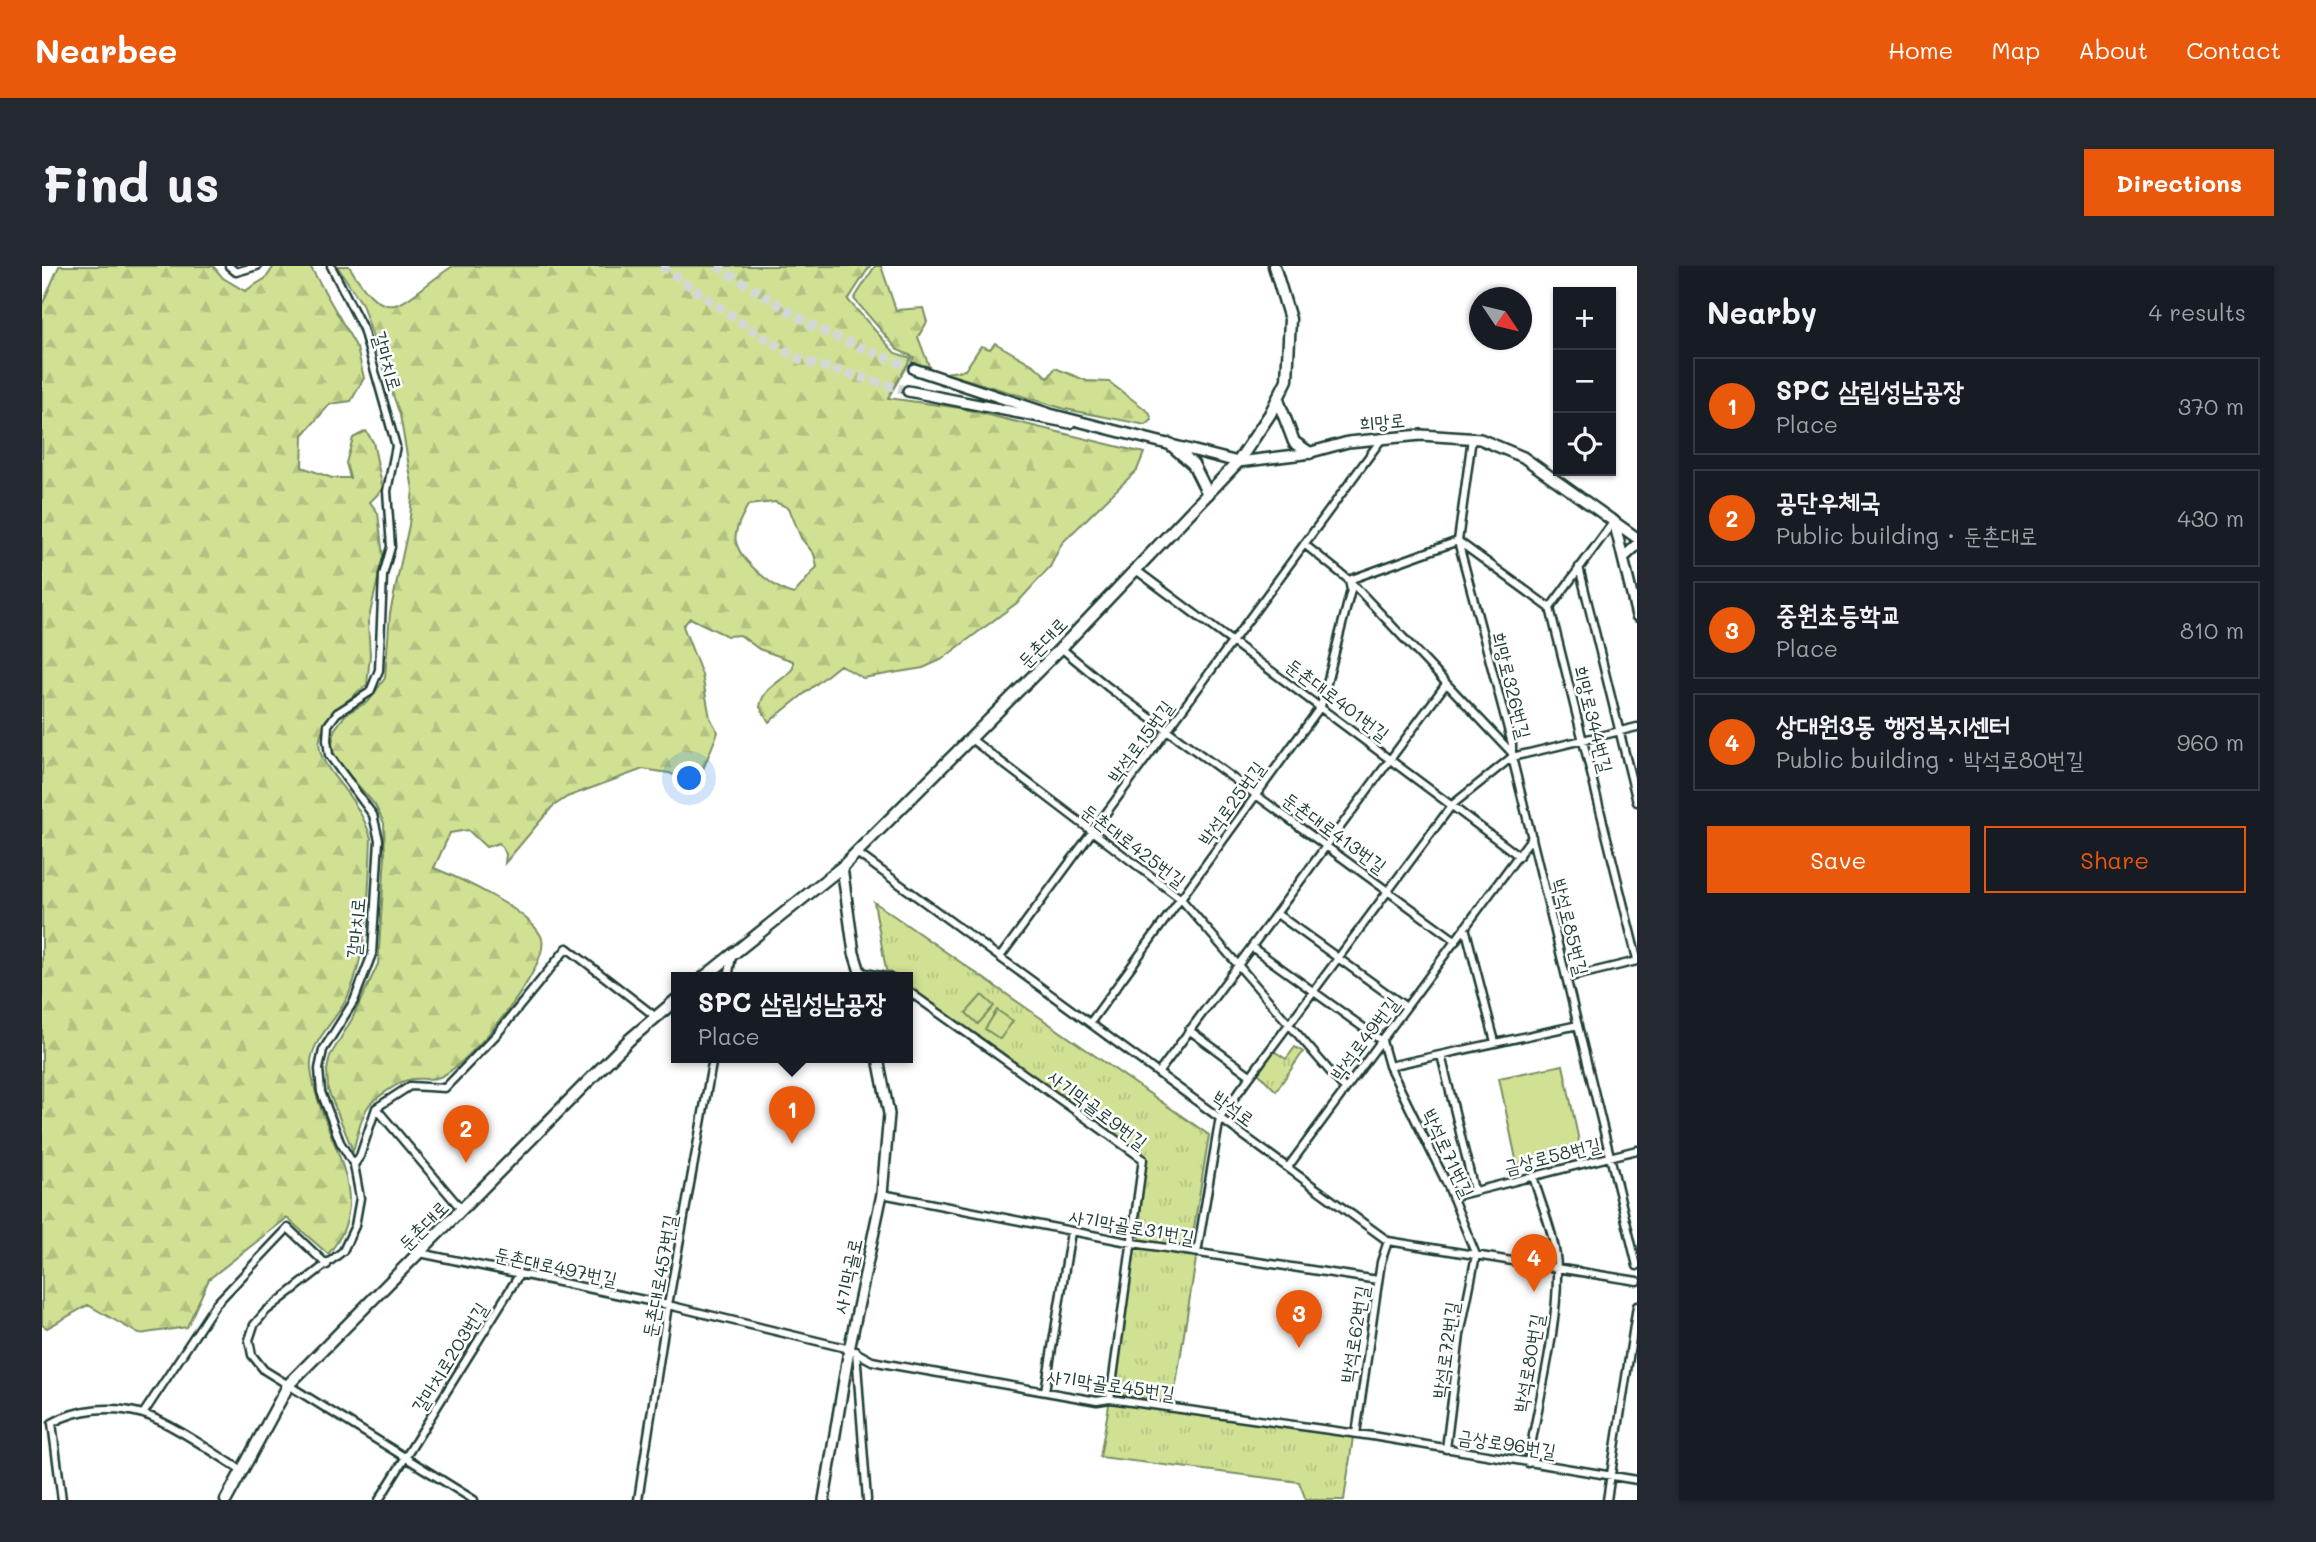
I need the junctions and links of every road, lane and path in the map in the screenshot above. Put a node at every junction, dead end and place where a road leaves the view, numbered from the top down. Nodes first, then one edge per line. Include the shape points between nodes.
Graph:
1 (229, 266) edge
2 (257, 266) edge
3 (331, 266) edge
4 (1274, 266) edge
5 (914, 369) tunnel mouth
6 (908, 391) tunnel mouth
7 (1278, 400) junction
8 (1107, 427) junction
9 (1472, 438) junction
10 (1381, 440) junction
11 (1170, 444) junction
12 (1310, 453) junction
13 (1238, 462) junction
14 (1208, 494) junction
15 (1614, 522) junction
16 (1637, 538) edge
17 (1458, 541) junction
18 (1304, 544) junction
19 (1637, 545) edge
20 (1623, 558) junction
21 (1579, 567) junction
22 (1136, 570) junction
23 (1349, 580) junction
24 (1550, 608) junction
25 (1637, 615) edge
26 (1234, 640) junction
27 (1061, 648) junction
28 (1446, 684) junction
29 (1321, 706) junction
30 (1637, 727) edge
31 (1168, 729) junction
32 (1619, 731) junction
33 (971, 739) junction
34 (1583, 740) junction
35 (1512, 755) junction
36 (1391, 758) junction
37 (1257, 794) junction
38 (1637, 802) edge
39 (1452, 805) junction
40 (1092, 833) junction
41 (1532, 837) junction
42 (1327, 846) junction
43 (857, 853) junction
44 (1519, 856) junction
45 (842, 867) junction
46 (1389, 891) junction
47 (1181, 899) junction
48 (1277, 914) junction
49 (1465, 927) junction
50 (1455, 941) junction
51 (1253, 948) junction
52 (732, 953) junction
53 (1000, 957) junction
54 (1339, 959) junction
55 (1637, 960) edge
56 (1239, 966) junction
57 (710, 972) edge
58 (729, 972) edge
59 (860, 972) edge
60 (1567, 978) junction
61 (1314, 993) junction
62 (913, 994) edge
63 (671, 1005) edge
64 (1406, 1007) junction
65 (656, 1017) junction
66 (1090, 1023) junction
67 (1289, 1024) junction
68 (1578, 1025) junction
69 (1189, 1031) junction
70 (1381, 1041) junction
71 (1495, 1042) junction
72 (1441, 1055) junction
73 (712, 1063) edge
74 (879, 1063) edge
75 (1389, 1066) junction
76 (1159, 1072) junction
77 (1250, 1075) junction
78 (1345, 1089) junction
79 (376, 1108) junction
80 (1220, 1117) junction
81 (1637, 1150) edge
82 (1611, 1157) junction
83 (354, 1165) junction
84 (1287, 1167) junction
85 (1532, 1176) junction
86 (1474, 1190) junction
87 (882, 1194) junction
88 (1451, 1197) junction
89 (462, 1210) junction
90 (1071, 1231) junction
91 (1388, 1241) junction
92 (1133, 1243) junction
93 (420, 1253) junction
94 (1197, 1253) junction
95 (1476, 1255) junction
96 (327, 1265) junction
97 (1637, 1266) edge
98 (1557, 1269) junction
99 (519, 1275) junction
100 (1378, 1280) junction
101 (1637, 1280) edge
102 (668, 1306) junction
103 (1637, 1306) edge
104 (853, 1350) junction
105 (289, 1384) junction
106 (1045, 1391) junction
107 (1110, 1399) junction
108 (142, 1414) junction
109 (1356, 1433) junction
110 (1373, 1436) joint
111 (1446, 1449) junction
112 (406, 1456) junction
113 (1528, 1462) junction
114 (243, 1471) junction
115 (1611, 1476) junction
116 (1637, 1480) edge
117 (62, 1500) edge
118 (226, 1500) edge
119 (379, 1500) edge
120 (474, 1500) edge
121 (638, 1500) edge
122 (824, 1500) edge
123 (867, 1500) edge
124 (1607, 1500) edge

1 - 2 street via 236,272
3 - 83 street, 갈마치로 via 363,329 396,446 387,491 391,547 383,575 379,670 370,692 337,713 328,725 327,740 329,755 373,815 379,840 372,954 354,1001 323,1050 319,1069 331,1123
4 - 7 main road, 둔촌대로 via 1290,319 1287,380
5 - 8 main road, 희망로 via 1050,414
6 - 8 main road, 희망로 via 1053,422
7 - 12 main road via 1294,442
7 - 13 main road, 둔촌대로
8 - 11 main road, 희망로
9 - 10 main road, 희망로 via 1421,435
9 - 15 main road, 희망로 via 1523,457
9 - 17 street, 희망로326번길
10 - 12 main road, 희망로 via 1348,442
10 - 18 street, 박석로15번길
11 - 13 main road, 희망로
11 - 14 main road via 1193,464
12 - 13 main road, 희망로
13 - 14 main road, 둔촌대로
14 - 22 main road, 둔촌대로
15 - 16 main road, 희망로
15 - 20 main road
15 - 21 street
17 - 23 street
17 - 24 street
17 - 35 street, 희망로326번길
18 - 23 street
18 - 26 street, 박석로15번길
19 - 20 main road
20 - 25 main road
21 - 24 street
21 - 32 street, 희망로344번길
22 - 26 street, 둔촌대로401번길
22 - 27 main road, 둔촌대로
23 - 28 street
23 - 29 street, 박석로25번길
24 - 34 street, 희망로344번길
26 - 29 street, 둔촌대로401번길
26 - 31 street, 박석로15번길
27 - 31 street, 둔촌대로413번길
27 - 33 main road, 둔촌대로
28 - 35 street
28 - 36 street
29 - 36 street, 둔촌대로401번길
29 - 37 street, 박석로25번길
30 - 32 street
31 - 37 street, 둔촌대로413번길
31 - 40 street, 박석로15번길
32 - 34 street
32 - 38 street, 희망로344번길
33 - 40 street, 둔촌대로425번길
33 - 43 main road, 둔촌대로
34 - 35 street
34 - 55 street, 희망로344번길
35 - 39 street
35 - 41 street, 희망로326번길
36 - 39 street, 둔촌대로401번길
36 - 42 street
37 - 42 street, 둔촌대로413번길
37 - 47 street, 박석로25번길
39 - 44 street, 둔촌대로401번길
39 - 46 street
40 - 47 street, 둔촌대로425번길
40 - 53 street, 박석로15번길
41 - 44 street, 박석로49번길
41 - 60 street, 박석로85번길
42 - 46 street, 둔촌대로413번길
42 - 48 street
43 - 45 main road, 둔촌대로
43 - 53 street, 박석로
44 - 49 street, 박석로49번길
45 - 52 main road, 둔촌대로
45 - 59 main road
46 - 50 street, 둔촌대로413번길
46 - 54 street
47 - 56 street, 둔촌대로425번길
47 - 66 street, 박석로25번길
48 - 51 street
48 - 54 street
49 - 50 street, 박석로49번길
49 - 71 street
50 - 64 street, 박석로49번길
51 - 56 street
51 - 61 street
52 - 57 main road, 둔촌대로
52 - 58 street
53 - 66 street, 박석로
54 - 61 street
54 - 64 street
55 - 60 street
56 - 67 street, 둔촌대로425번길
56 - 69 street
60 - 68 street, 박석로85번길
61 - 67 street
61 - 70 street
62 - 92 street, 사기막골로9번길 via 1143,1159
63 - 65 main road, 둔촌대로
64 - 70 street, 박석로49번길
65 - 79 street via 567,948 497,1034 445,1088 410,1086
65 - 89 main road, 둔촌대로
66 - 76 street, 박석로
67 - 77 street
67 - 78 street, 둔촌대로425번길
68 - 71 street
68 - 82 street, 박석로85번길
69 - 76 street
69 - 77 street
70 - 75 street, 박석로71번길
70 - 78 street, 박석로49번길
71 - 72 street
72 - 75 street
72 - 86 street
73 - 102 street, 둔촌대로457번길
74 - 87 main road, 사기막골로 via 889,1114
75 - 88 street, 박석로71번길
76 - 80 street, 박석로
77 - 80 street
78 - 84 street, 박석로49번길
79 - 83 street
79 - 89 street
80 - 84 street, 박석로
80 - 94 street
81 - 82 street, 금상로58번길
82 - 85 street, 금상로58번길
82 - 97 street, 박석로85번길
83 - 96 street, 갈마치로 via 360,1198 355,1226 343,1251
84 - 91 street, 박석로
85 - 86 street, 금상로58번길
85 - 98 street, 박석로80번길
86 - 88 street, 금상로58번길
87 - 90 street, 사기막골로31번길
87 - 104 main road, 사기막골로
88 - 95 street, 박석로71번길
89 - 93 main road, 둔촌대로
90 - 92 street, 사기막골로31번길
90 - 106 street
91 - 95 street, 박석로
91 - 100 street, 박석로62번길
92 - 94 street, 사기막골로31번길
92 - 107 street, 사기막골로9번길
93 - 99 street, 둔촌대로497번길
93 - 105 main road, 둔촌대로
94 - 100 street, 사기막골로31번길
95 - 98 street, 박석로
95 - 111 street, 박석로72번길 via 1460,1335
96 - 105 street, 갈마치로 via 266,1311 249,1340 252,1355 264,1370
96 - 108 street via 288,1228 215,1305
98 - 101 street, 박석로
98 - 113 street, 박석로80번길
99 - 102 street, 둔촌대로497번길
99 - 112 street, 갈마치로203번길
100 - 109 street, 박석로62번길
102 - 104 street, 둔촌대로497번길
102 - 121 street, 둔촌대로457번길
103 - 115 street
104 - 106 street, 사기막골로45번길 via 872,1361
104 - 122 main road, 사기막골로
104 - 123 street
105 - 112 street, 갈마치로
105 - 114 main road, 둔촌대로
106 - 107 street, 사기막골로45번길 via 1097,1401
107 - 109 street, 사기막골로45번길
108 - 114 street
108 - 117 street via 90,1409 52,1423
109 - 110 street, 사기막골로45번길
110 - 111 street, 금상로96번길
111 - 113 street, 금상로96번길
112 - 119 street, 갈마치로203번길
112 - 120 street, 갈마치로
113 - 115 street, 금상로96번길
114 - 118 main road, 둔촌대로
115 - 116 street, 금상로96번길
115 - 124 street

